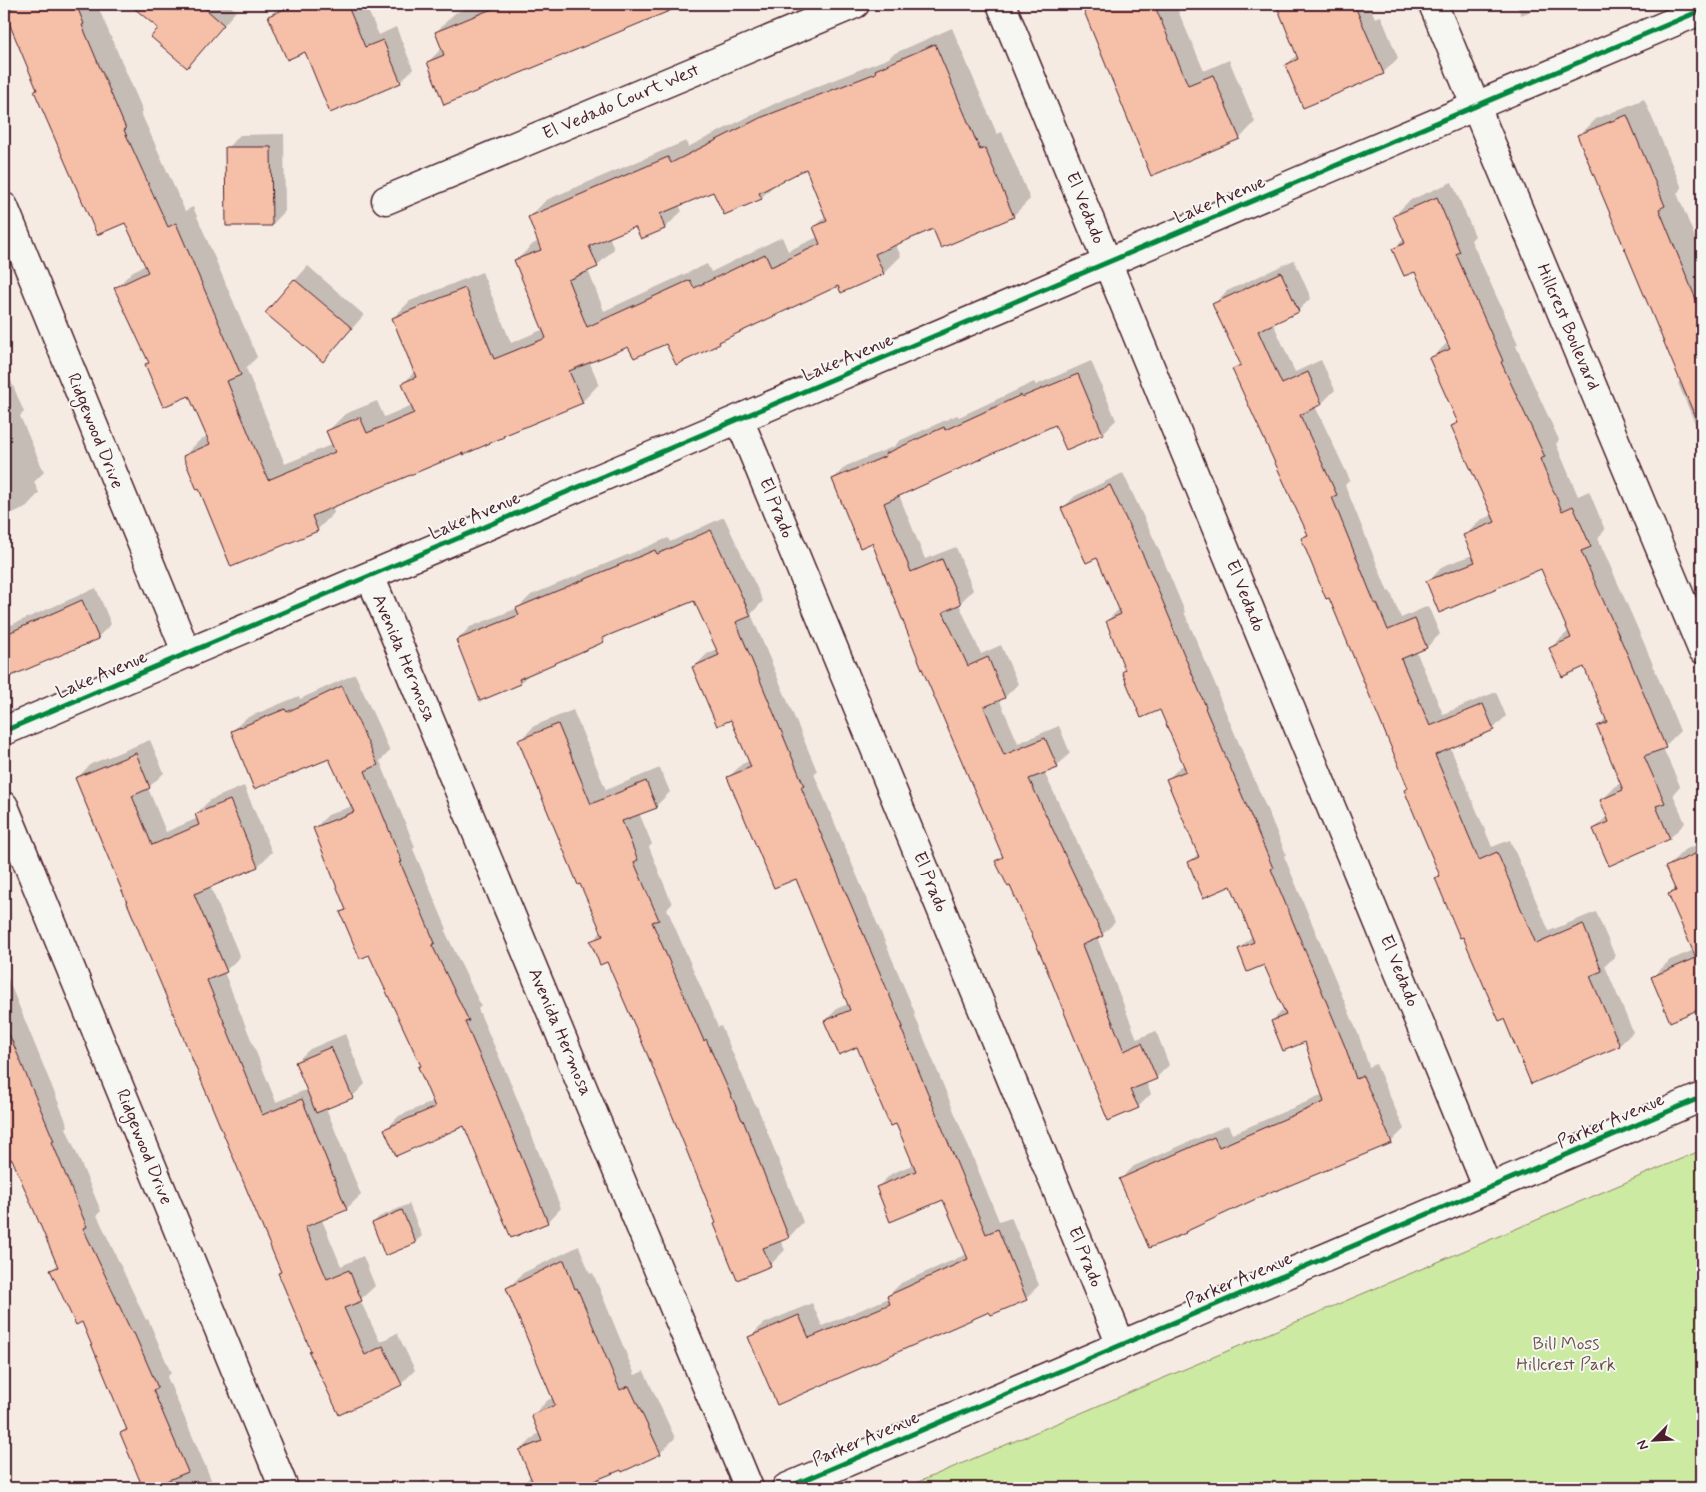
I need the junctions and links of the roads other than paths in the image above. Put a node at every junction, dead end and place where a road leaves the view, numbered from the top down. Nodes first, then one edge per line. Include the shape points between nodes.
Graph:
1 (855, 4) edge
2 (1001, 4) edge
3 (1433, 4) edge
4 (1702, 10) edge
5 (1476, 106) junction
6 (386, 200) dead end
7 (4, 207) edge
8 (1108, 263) junction
9 (739, 419) junction
10 (370, 576) junction
11 (1702, 650) edge
12 (187, 654) junction
13 (4, 732) edge
14 (4, 806) edge
15 (1702, 1098) edge
16 (1488, 1189) junction
17 (1121, 1346) junction
18 (284, 1488) edge
19 (749, 1488) edge
20 (786, 1488) edge

1 - 6 street, El Vedado Court West
2 - 8 street, El Vedado
3 - 5 street, Hillcrest Boulevard
4 - 5 street, Lake Avenue
5 - 8 street, Lake Avenue
5 - 11 street, Hillcrest Boulevard
7 - 12 street, Ridgewood Drive
8 - 9 street, Lake Avenue
8 - 16 street, El Vedado
9 - 10 street, Lake Avenue
9 - 17 street, El Prado
10 - 12 street, Lake Avenue
10 - 19 street, Avenida Hermosa
12 - 13 street, Lake Avenue
14 - 18 street, Ridgewood Drive
15 - 16 street, Parker Avenue
16 - 17 street, Parker Avenue
17 - 20 street, Parker Avenue

